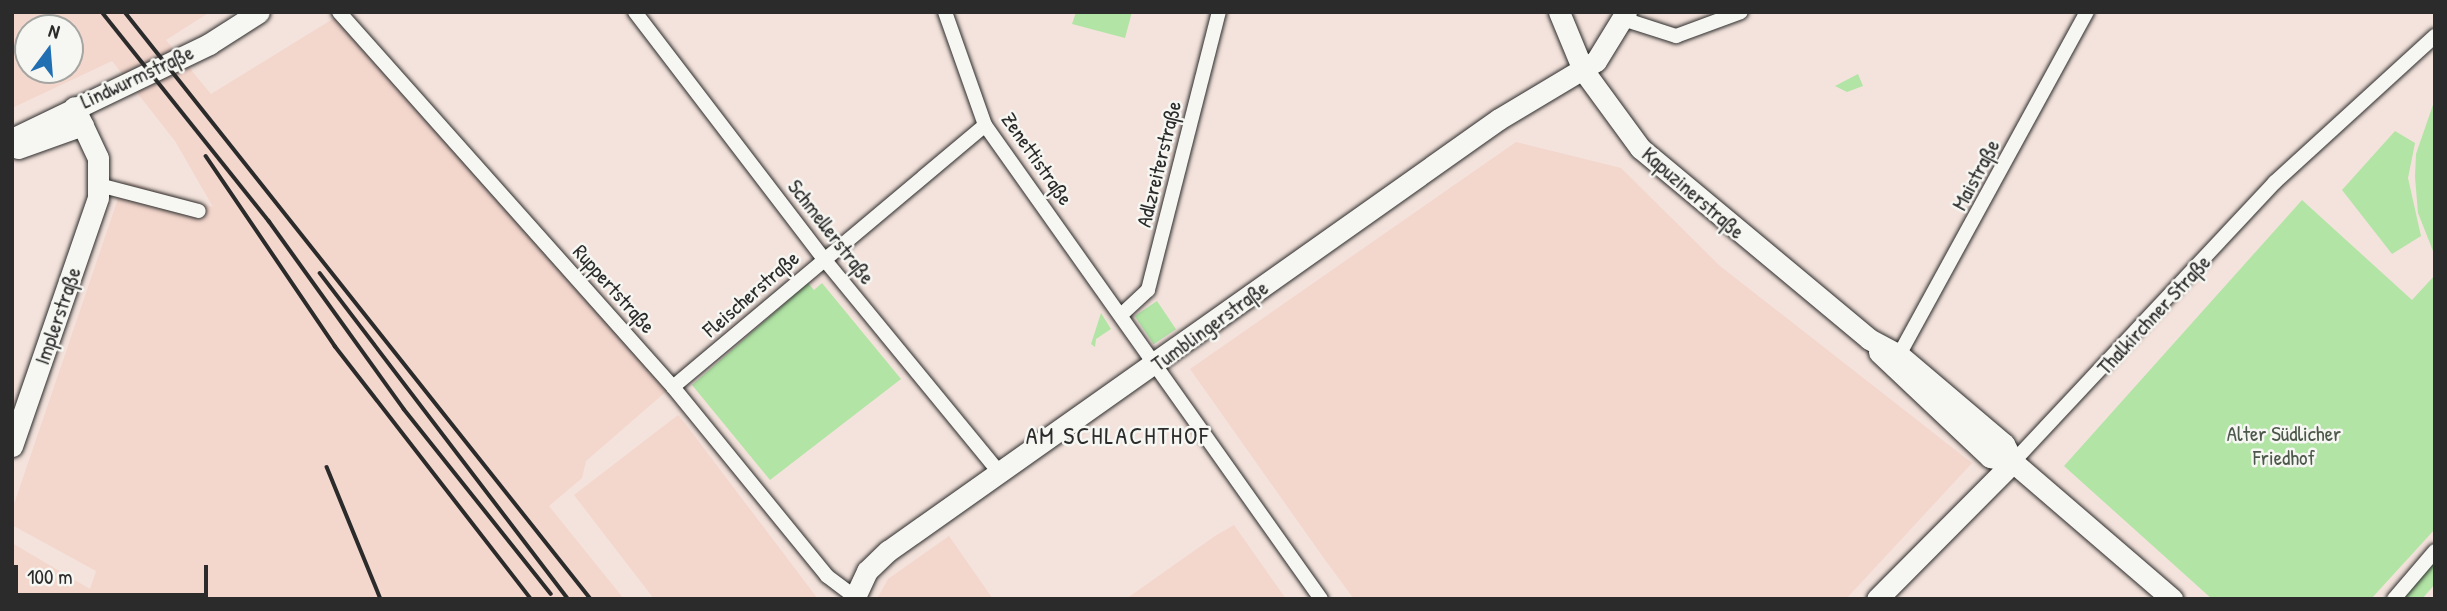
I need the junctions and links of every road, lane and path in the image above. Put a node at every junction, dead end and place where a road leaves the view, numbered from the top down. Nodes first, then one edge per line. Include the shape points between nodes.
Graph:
1 (260, 12) edge
2 (339, 12) edge
3 (635, 12) edge
4 (945, 12) edge
5 (1219, 12) edge
6 (1559, 12) edge
7 (1741, 12) edge
8 (2087, 12) edge
9 (1625, 15) edge
10 (2435, 36) edge
11 (1583, 70) junction
12 (81, 121) junction
13 (985, 125) junction
14 (12, 139) edge
15 (12, 150) edge
16 (99, 185) junction
17 (199, 211) dead end
18 (824, 259) junction
19 (1121, 315) junction
20 (1869, 339) junction
21 (1899, 355) junction
22 (1155, 365) junction
23 (673, 387) junction
24 (18, 414) edge
25 (12, 446) edge
26 (2013, 462) junction
27 (1000, 473) junction
28 (2435, 551) edge
29 (854, 597) edge
30 (1321, 599) edge
31 (1877, 599) edge
32 (2172, 599) edge
33 (2394, 599) edge

1 - 12 main road, Lindwurmstraße
2 - 23 street, Ruppertstraße
3 - 18 street, Schmellerstraße
4 - 13 street, Zenettistraße
5 - 19 street, Adlzreiterstraße via 1148,290
6 - 11 main road, Kapuzinerstraße
7 - 9 street via 1676,36
8 - 21 street, Maistraße
9 - 11 main road, Tumblingerstraße via 1606,51
10 - 26 street, Thalkirchner Straße via 2280,177
11 - 20 main road, Kapuzinerstraße via 1625,132 1664,172
11 - 22 main road, Tumblingerstraße via 1499,119
12 - 14 main road, Lindwurmstraße
12 - 15 main road, Lindwurmstraße
12 - 16 main road, Implerstraße via 98,158
13 - 18 street, Fleischerstraße
13 - 19 street, Zenettistraße
16 - 17 street
16 - 24 main road, Implerstraße via 90,224
18 - 23 street, Fleischerstraße
18 - 27 street, Schmellerstraße
19 - 22 street, Zenettistraße
20 - 21 main road, Kapuzinerstraße
20 - 26 main road, Kapuzinerstraße via 1890,367 1990,457
21 - 26 main road, Kapuzinerstraße via 2004,444
22 - 27 main road, Tumblingerstraße
22 - 30 street
23 - 29 street, Ruppertstraße via 827,576
24 - 25 main road, Implerstraße
26 - 31 main road, Thalkirchner Straße
26 - 32 main road, Kapuzinerstraße
27 - 29 main road, Tumblingerstraße via 879,558
28 - 33 street

